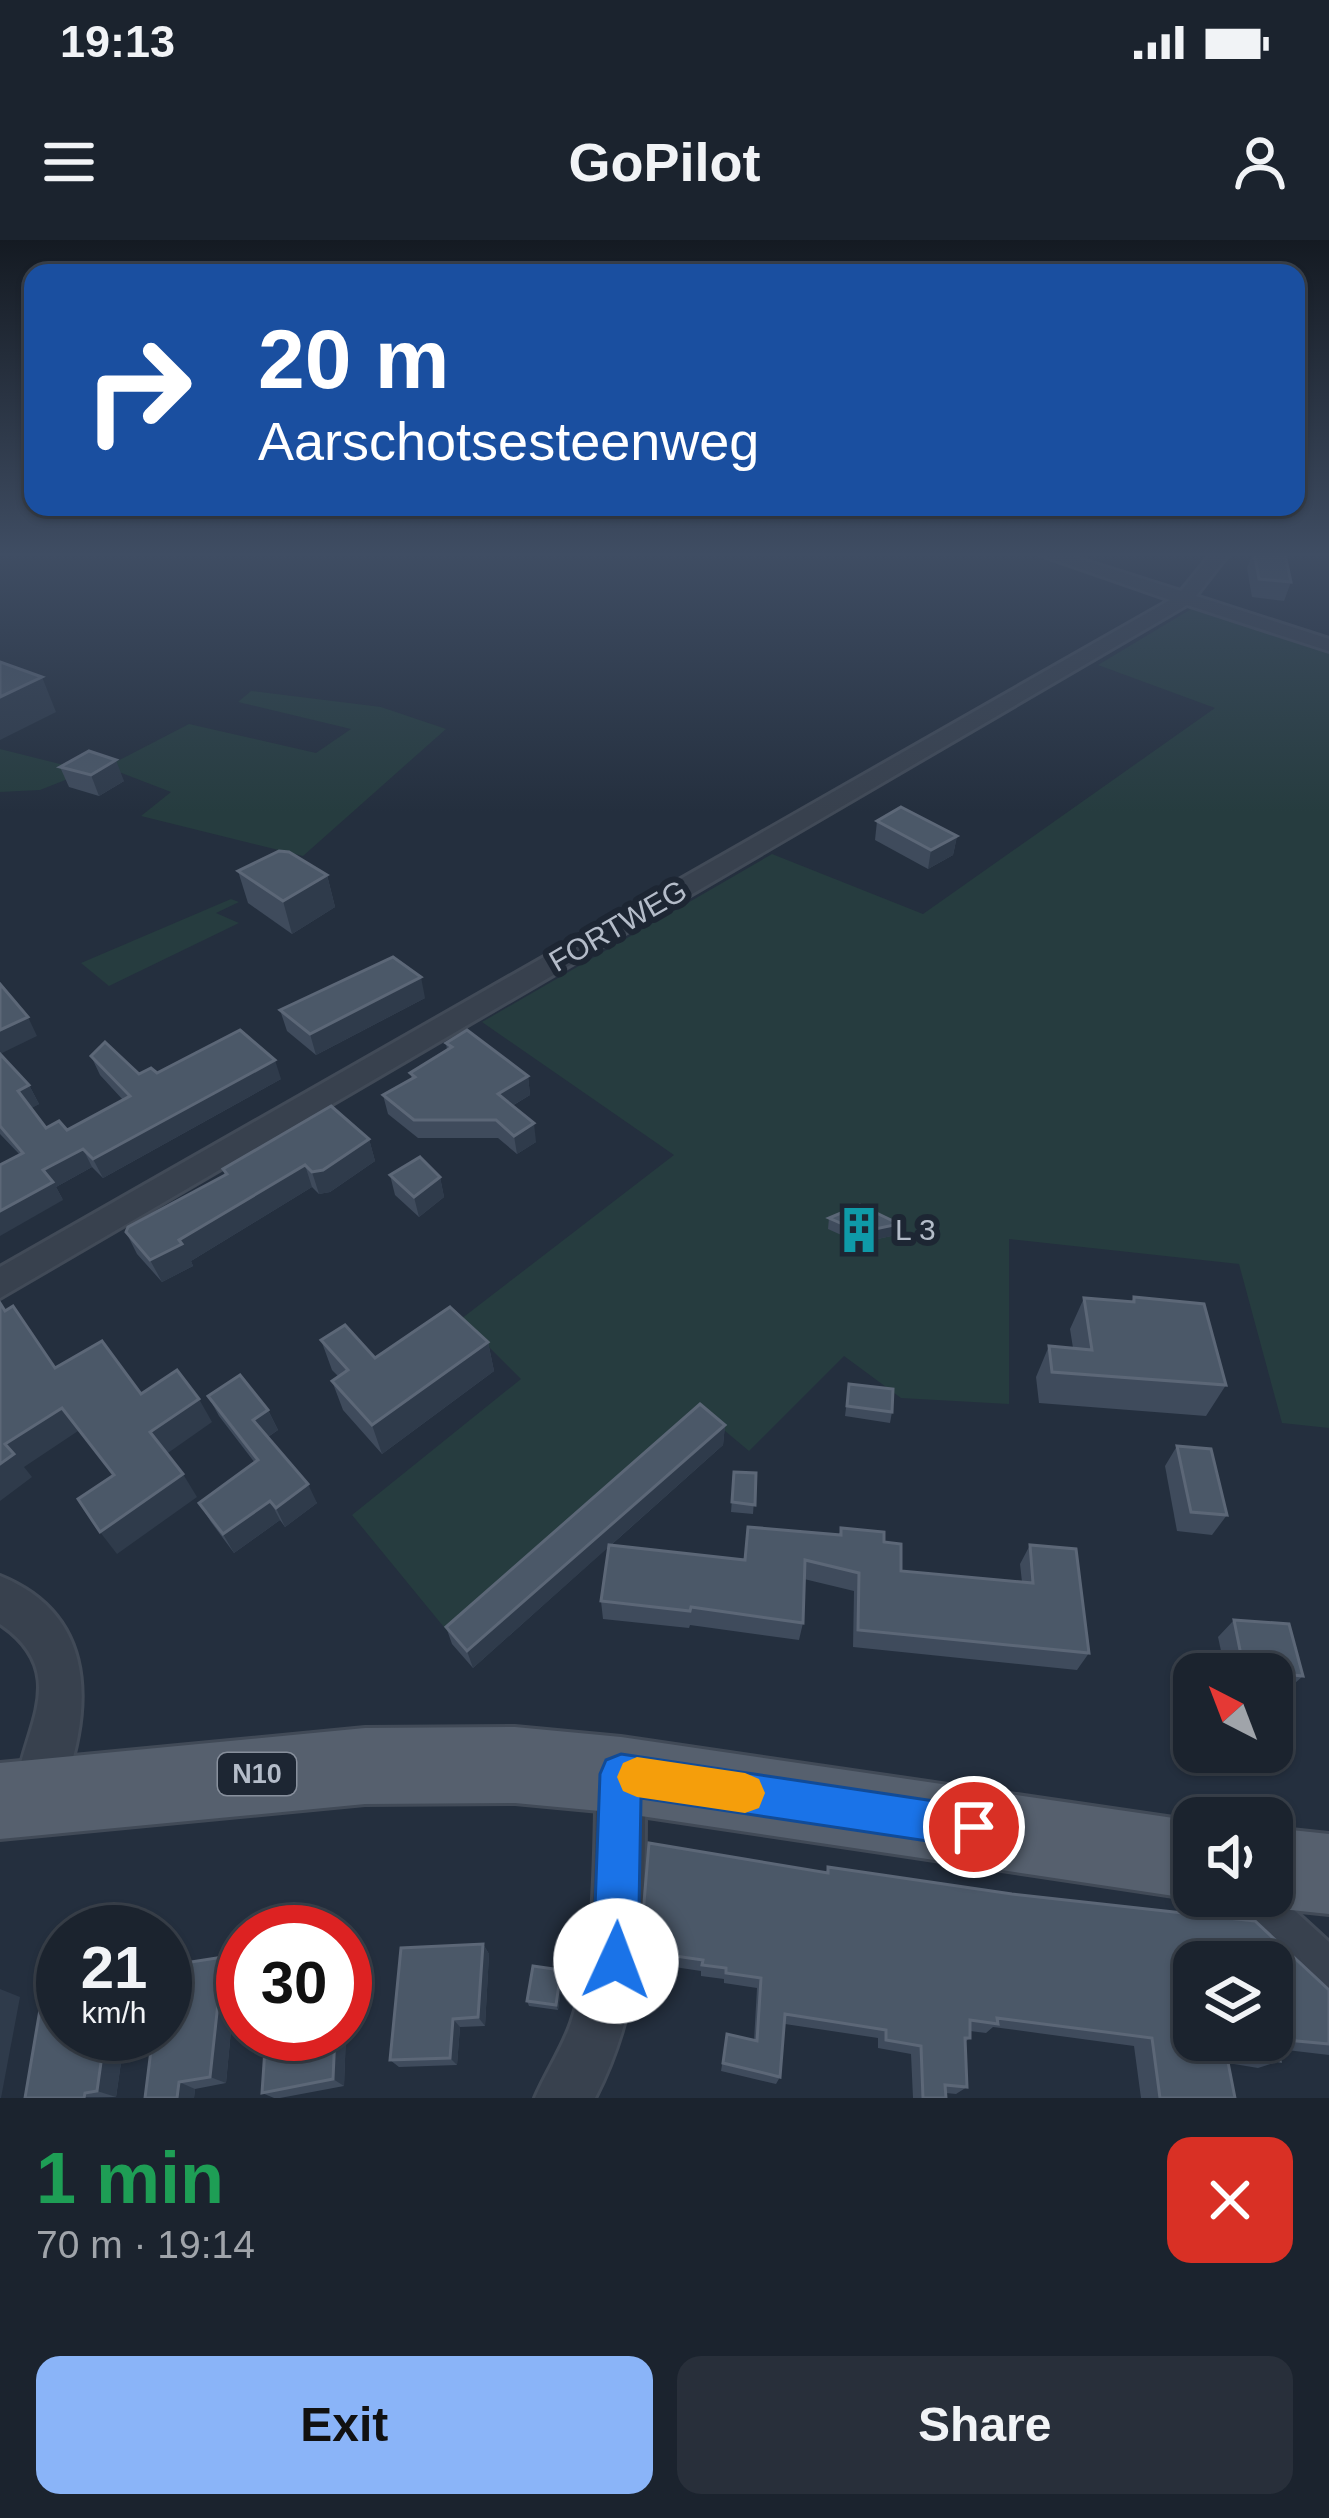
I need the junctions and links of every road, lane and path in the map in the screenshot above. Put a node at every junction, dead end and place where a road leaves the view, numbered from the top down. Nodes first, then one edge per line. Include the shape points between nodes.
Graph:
1 (1115, 639) edge
2 (0, 1284) edge
3 (0, 1598) edge
4 (621, 1774) junction
5 (18, 1798) edge
6 (1173, 1857) edge
7 (1293, 1870) edge
8 (1329, 1874) edge
9 (1263, 1917) edge
10 (1329, 1979) edge
11 (564, 2098) edge

1 - 2 street, FORTWEG
3 - 5 street via 40,1627 55,1651 57,1716
4 - 5 main road, N10 via 365,1766
4 - 6 main road, N10
4 - 11 street via 616,1961 592,2054
7 - 8 main road
9 - 10 street

